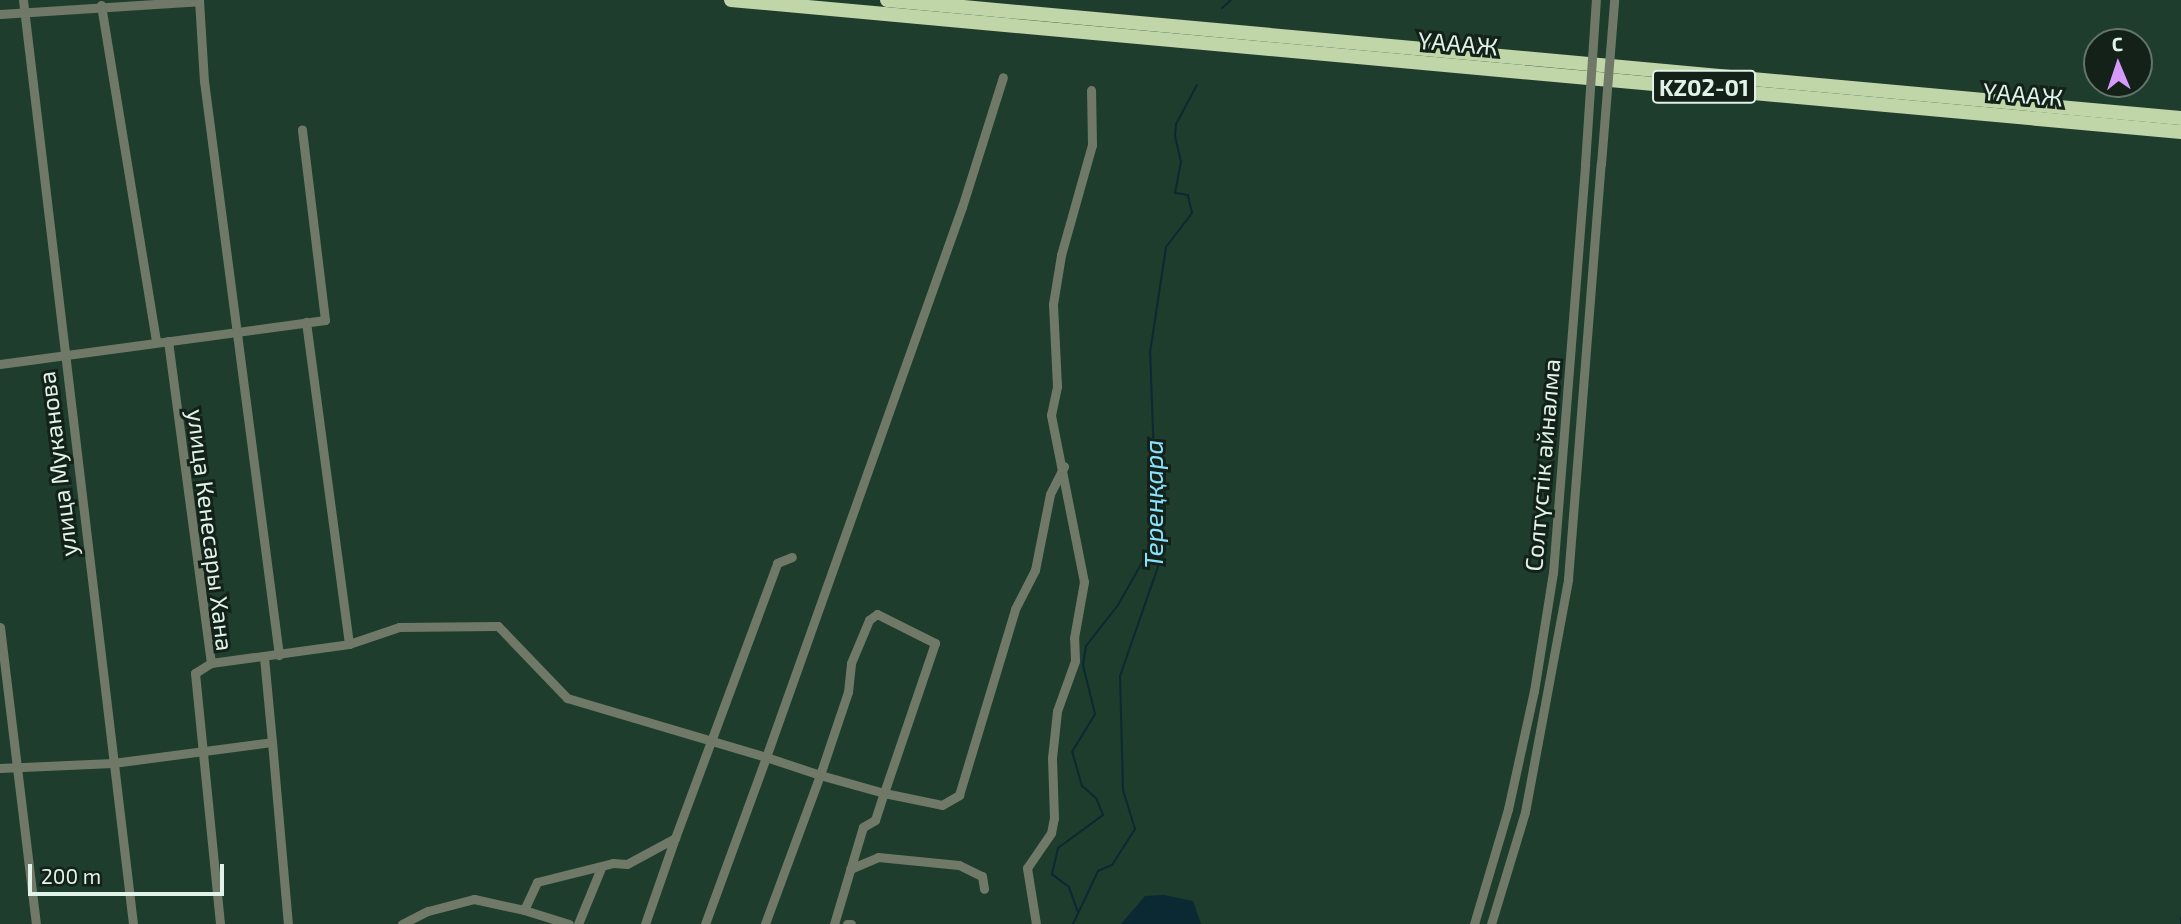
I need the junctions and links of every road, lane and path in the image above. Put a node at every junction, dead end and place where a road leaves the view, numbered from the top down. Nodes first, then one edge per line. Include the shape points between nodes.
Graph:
1 (23, 0) edge
2 (199, 0) edge
3 (731, 0) edge
4 (887, 0) edge
5 (1596, 0) edge
6 (1614, 1) edge
7 (94, 4) edge
8 (24, 11) junction
9 (0, 14) edge
10 (1003, 77) dead end
11 (1091, 90) dead end
12 (2181, 118) edge
13 (302, 129) dead end
14 (2181, 132) edge
15 (1583, 183) junction
16 (1600, 183) junction
17 (306, 322) junction
18 (238, 330) junction
19 (168, 341) junction
20 (156, 342) junction
21 (64, 357) junction
22 (0, 364) edge
23 (1064, 466) junction
24 (792, 557) dead end
25 (0, 628) edge
26 (349, 644) junction
27 (279, 655) junction
28 (264, 657) junction
29 (211, 663) junction
30 (711, 741) junction
31 (272, 742) junction
32 (204, 751) junction
33 (766, 757) junction
34 (113, 763) junction
35 (0, 768) edge
36 (17, 768) junction
37 (820, 775) junction
38 (884, 793) junction
39 (675, 838) junction
40 (601, 868) junction
41 (850, 869) junction
42 (984, 889) dead end
43 (524, 910) junction
44 (36, 924) edge
45 (133, 924) edge
46 (220, 924) edge
47 (288, 924) edge
48 (402, 924) edge
49 (569, 924) edge
50 (578, 924) edge
51 (645, 924) edge
52 (705, 924) edge
53 (765, 924) edge
54 (834, 924) edge
55 (1036, 924) edge
56 (1474, 924) edge
57 (1491, 924) edge

1 - 8 street, улица Муканова
2 - 7 street
2 - 18 street via 204,81
3 - 14 highway, ҮАААЖ / KZ02-01
4 - 12 highway, ҮАААЖ / KZ02-01
5 - 15 street, Солтүстік айналма, bridge
6 - 16 street, Солтүстік айналма, bridge
7 - 8 street
7 - 20 street
8 - 9 street
8 - 21 street, улица Муканова
10 - 33 street via 962,207
11 - 23 street via 1092,145 1061,255 1053,304 1057,386 1051,415
13 - 17 street via 325,320
15 - 16 street
15 - 56 street, Солтүстік айналма via 1553,573 1523,744
16 - 57 street, Солтүстік айналма via 1568,579 1525,811
17 - 18 street
17 - 26 street
18 - 19 street
18 - 27 street
19 - 20 street
19 - 29 street, улица Кенесары Хана
20 - 21 street
21 - 22 street
21 - 34 street, улица Муканова
23 - 38 street via 1050,494 1035,570 1015,609 959,795 942,805
23 - 55 street via 1084,582 1074,638 1075,661 1057,711 1052,758 1054,818 1051,833 1027,868
24 - 30 street via 777,563
25 - 36 street
26 - 27 street
26 - 30 street via 400,627 498,626 567,698
27 - 28 street
28 - 29 street
28 - 31 street
29 - 32 street, улица Кенесары Хана via 195,673
30 - 33 street
30 - 39 street
31 - 32 street
31 - 47 street
32 - 34 street
32 - 46 street, улица Кенесары Хана
33 - 37 street
33 - 52 street
34 - 36 street
34 - 45 street, улица Муканова
35 - 36 street
36 - 44 street
37 - 38 street
37 - 38 street via 848,692 851,663 869,620 877,614 935,643
37 - 53 street
38 - 41 street via 875,820 863,827
39 - 40 street via 627,864
39 - 51 street
40 - 43 street via 537,882
40 - 50 street
41 - 42 street via 878,858 959,865 982,876
41 - 54 street
43 - 48 street via 474,899 428,911
43 - 49 street

